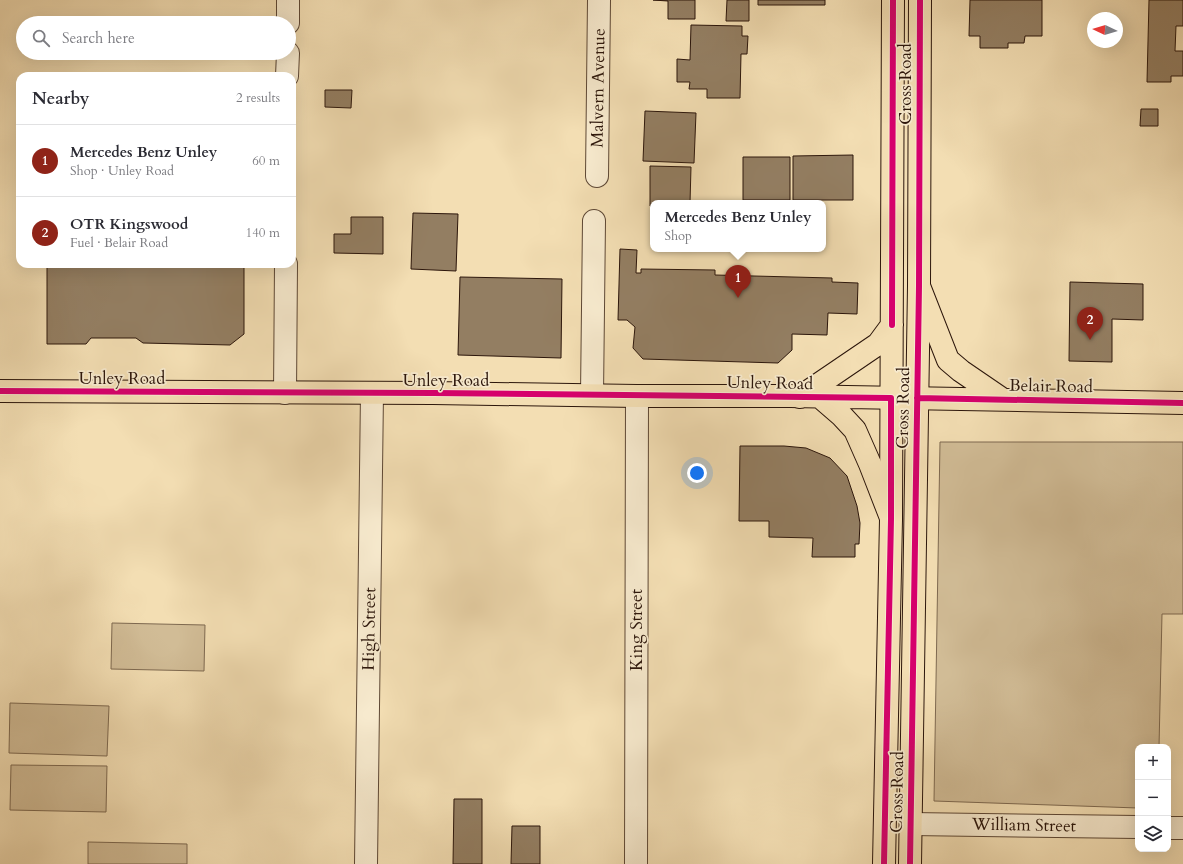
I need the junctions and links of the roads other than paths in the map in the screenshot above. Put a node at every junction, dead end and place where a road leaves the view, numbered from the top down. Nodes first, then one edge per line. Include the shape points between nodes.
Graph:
1 (288, 0) edge
2 (598, 0) edge
3 (892, 0) edge
4 (920, 0) edge
5 (288, 16) edge
6 (288, 60) edge
7 (287, 72) edge
8 (596, 176) dead end
9 (594, 221) dead end
10 (286, 268) edge
11 (919, 286) junction
12 (892, 325) junction
13 (0, 391) edge
14 (286, 393) junction
15 (372, 393) junction
16 (592, 395) junction
17 (637, 396) junction
18 (810, 397) junction
19 (891, 398) junction
20 (918, 398) junction
21 (1002, 399) junction
22 (1183, 403) edge
23 (891, 519) junction
24 (911, 824) junction
25 (1135, 827) edge
26 (1171, 828) edge
27 (1183, 828) edge
28 (366, 864) edge
29 (636, 864) edge
30 (884, 864) edge
31 (910, 864) edge

1 - 5 street
2 - 8 street, Malvern Avenue
3 - 12 main road, Cross Road
4 - 11 main road, Cross Road
6 - 7 street
9 - 16 street
10 - 14 street
11 - 20 main road, Cross Road
11 - 21 main road via 948,360
12 - 18 main road via 878,344
12 - 19 main road, Cross Road
13 - 14 main road, Unley Road
14 - 15 main road, Unley Road
15 - 16 main road, Unley Road
15 - 28 street, High Street
16 - 17 main road, Unley Road
17 - 18 main road, Unley Road
17 - 29 street, King Street
18 - 19 main road, Unley Road
18 - 23 main road via 842,416 855,430
19 - 20 main road, Unley Road
19 - 23 main road, Cross Road
20 - 21 main road, Belair Road
20 - 24 main road, Cross Road
21 - 22 main road, Belair Road
23 - 30 main road, Cross Road
24 - 25 street, William Street
24 - 31 main road, Cross Road
26 - 27 street

